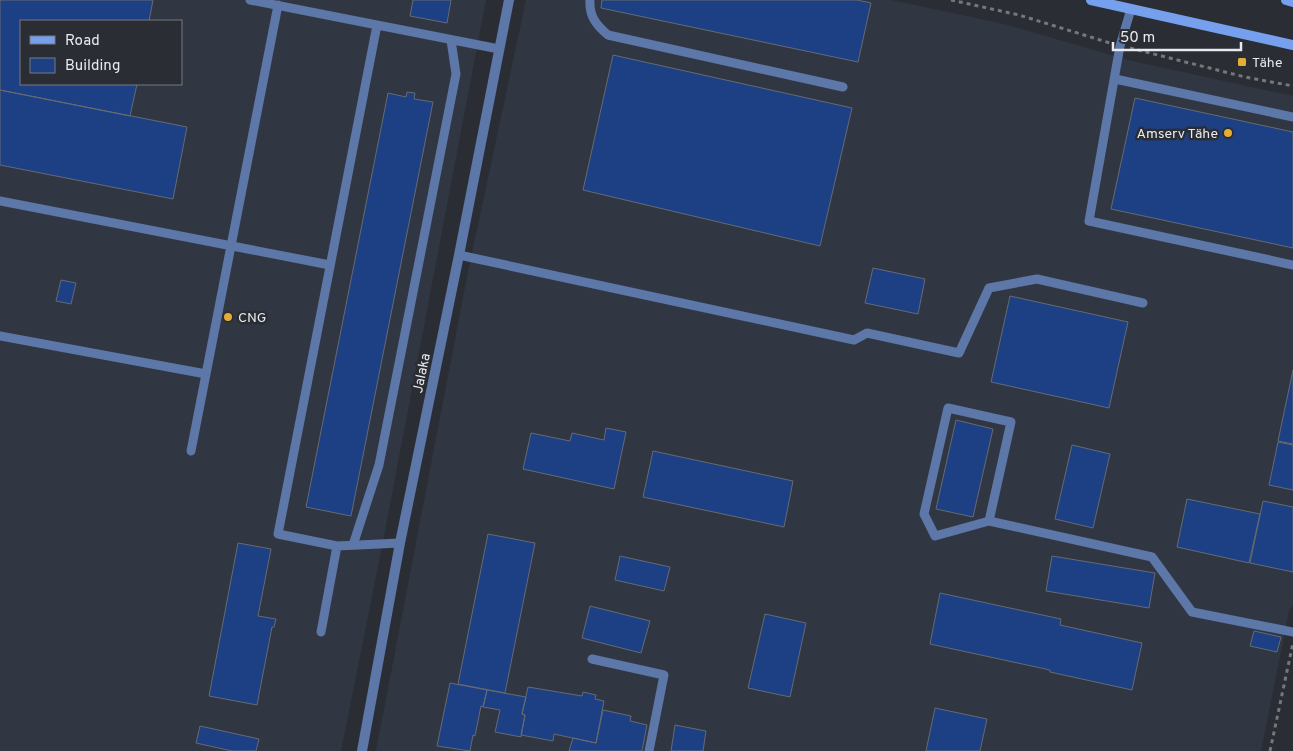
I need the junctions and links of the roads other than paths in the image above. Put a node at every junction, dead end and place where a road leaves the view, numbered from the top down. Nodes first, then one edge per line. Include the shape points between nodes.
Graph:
1 (250, 0) edge
2 (508, 0) edge
3 (590, 0) edge
4 (1091, 0) edge
5 (1286, 0) edge
6 (1293, 2) edge
7 (278, 6) junction
8 (1131, 9) junction
9 (377, 25) junction
10 (451, 40) junction
11 (1293, 45) edge
12 (499, 49) junction
13 (1115, 78) junction
14 (843, 87) dead end
15 (1293, 117) edge
16 (0, 201) edge
17 (231, 246) junction
18 (459, 255) junction
19 (330, 265) junction
20 (1293, 265) edge
21 (1143, 303) dead end
22 (0, 336) edge
23 (206, 374) junction
24 (191, 451) dead end
25 (989, 521) junction
26 (400, 543) junction
27 (354, 545) junction
28 (337, 546) junction
29 (321, 632) dead end
30 (1293, 632) edge
31 (592, 658) dead end
32 (362, 751) edge
33 (649, 751) edge

1 - 7 lane
2 - 12 street, Jalaka
3 - 14 lane via 589,8 596,24 608,35
4 - 8 main road
5 - 6 main road
7 - 9 lane
7 - 17 lane
8 - 11 main road
8 - 13 lane
9 - 10 lane
9 - 19 lane
10 - 12 lane
10 - 27 lane via 456,74 379,465
12 - 18 street, Jalaka
13 - 15 lane
13 - 20 lane via 1089,221
16 - 17 lane
17 - 19 lane
17 - 23 lane
18 - 21 lane via 854,340 867,333 959,353 989,288 1037,279
18 - 26 street, Jalaka
19 - 28 lane via 278,534
22 - 23 lane
23 - 24 lane
25 - 25 lane via 1011,422 948,408 924,514 935,536
25 - 30 lane via 1152,557 1192,612
26 - 27 lane
26 - 32 street, Jalaka
27 - 28 lane
28 - 29 lane
31 - 33 lane via 664,675

